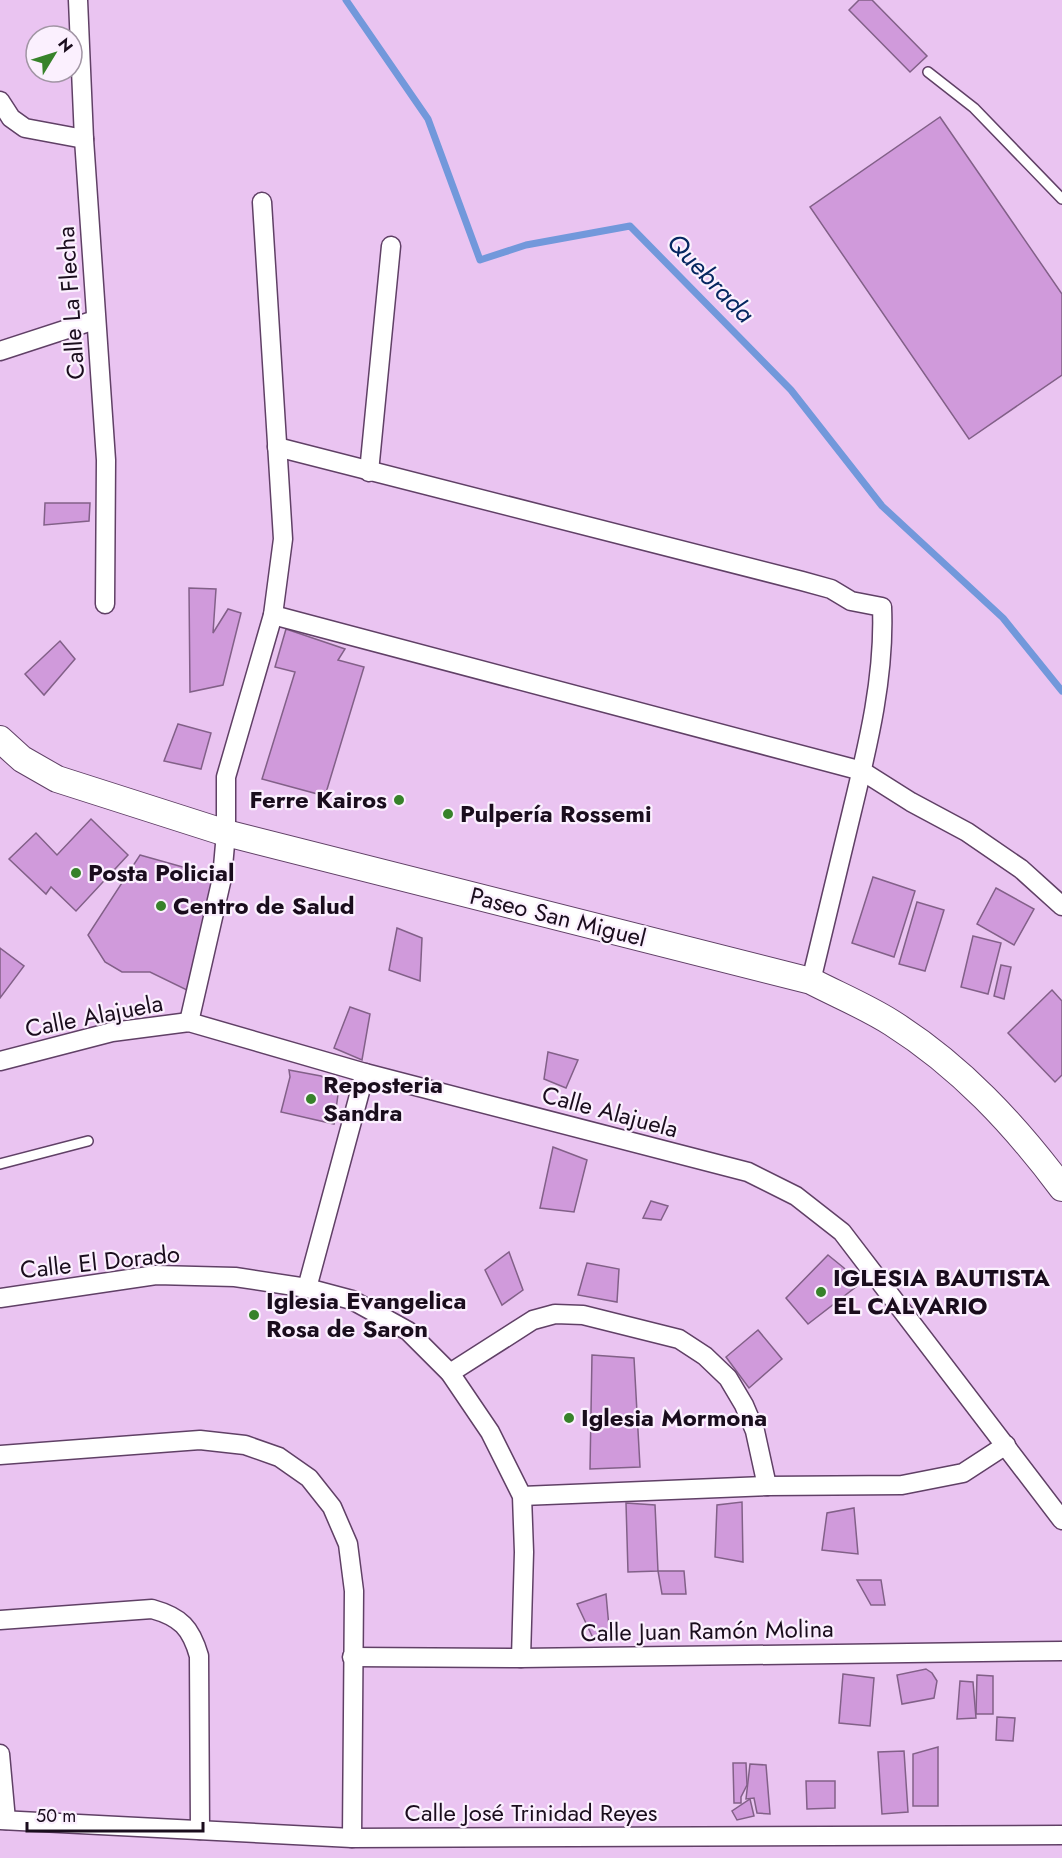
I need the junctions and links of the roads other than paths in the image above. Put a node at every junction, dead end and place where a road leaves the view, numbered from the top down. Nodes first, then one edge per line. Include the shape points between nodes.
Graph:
1 (78, 0) edge
2 (928, 72) dead end
3 (0, 101) edge
4 (84, 139) junction
5 (1062, 199) edge
6 (262, 202) dead end
7 (391, 246) dead end
8 (95, 320) junction
9 (0, 351) edge
10 (277, 447) junction
11 (369, 472) junction
12 (105, 604) dead end
13 (273, 615) junction
14 (0, 739) edge
15 (862, 771) junction
16 (226, 833) junction
17 (1062, 906) edge
18 (811, 981) junction
19 (189, 1022) junction
20 (0, 1060) edge
21 (365, 1073) junction
22 (88, 1141) dead end
23 (0, 1164) edge
24 (1062, 1188) edge
25 (307, 1288) junction
26 (0, 1298) edge
27 (450, 1373) junction
28 (1006, 1445) junction
29 (0, 1455) edge
30 (767, 1486) junction
31 (522, 1496) junction
32 (1062, 1520) edge
33 (0, 1620) edge
34 (1062, 1651) edge
35 (352, 1657) junction
36 (521, 1658) junction
37 (0, 1754) edge
38 (3, 1820) edge
39 (200, 1830) junction
40 (1062, 1835) edge
41 (352, 1838) junction

1 - 4 street, Calle La Flecha
2 - 5 lane via 974,108
3 - 4 street via 11,118 25,128
4 - 8 street, Calle La Flecha
6 - 10 street
7 - 11 street
8 - 9 street
8 - 12 street, Calle La Flecha via 106,460
10 - 11 street
10 - 13 street via 283,539
11 - 15 street via 802,581 831,589 851,601 882,607 878,686
13 - 15 street
13 - 16 street via 226,777
14 - 16 street, Paseo San Miguel via 22,759 57,779
15 - 17 street via 967,832 1012,863
15 - 18 street
16 - 18 street, Paseo San Miguel
16 - 19 street via 222,878
18 - 24 street, Paseo San Miguel via 892,1023 947,1063 996,1107
19 - 20 street, Calle Alajuela via 112,1032
19 - 21 street, Calle Alajuela
21 - 25 street
21 - 28 street, Calle Alajuela via 748,1173 796,1196 842,1233
22 - 23 lane
25 - 26 street, Calle El Dorado via 234,1276 156,1275
25 - 27 street, Calle El Dorado via 352,1300 408,1331
27 - 30 street via 533,1320 555,1314 583,1314 679,1339 728,1378 755,1431
27 - 31 street, Calle El Dorado via 490,1432
28 - 30 street via 963,1473 902,1485
28 - 32 street, Calle Alajuela
29 - 35 street via 200,1440 245,1445 279,1457 309,1478 332,1507 348,1544 354,1591
30 - 31 street
31 - 36 street, Calle El Dorado
33 - 39 street via 152,1609 183,1624 194,1638 199,1656
34 - 36 street, Calle Juan Ramón Molina
35 - 36 street, Calle Juan Ramón Molina
35 - 41 street
37 - 38 street
38 - 39 street, Calle José Trinidad Reyes
39 - 41 street, Calle José Trinidad Reyes
40 - 41 street, Calle José Trinidad Reyes

